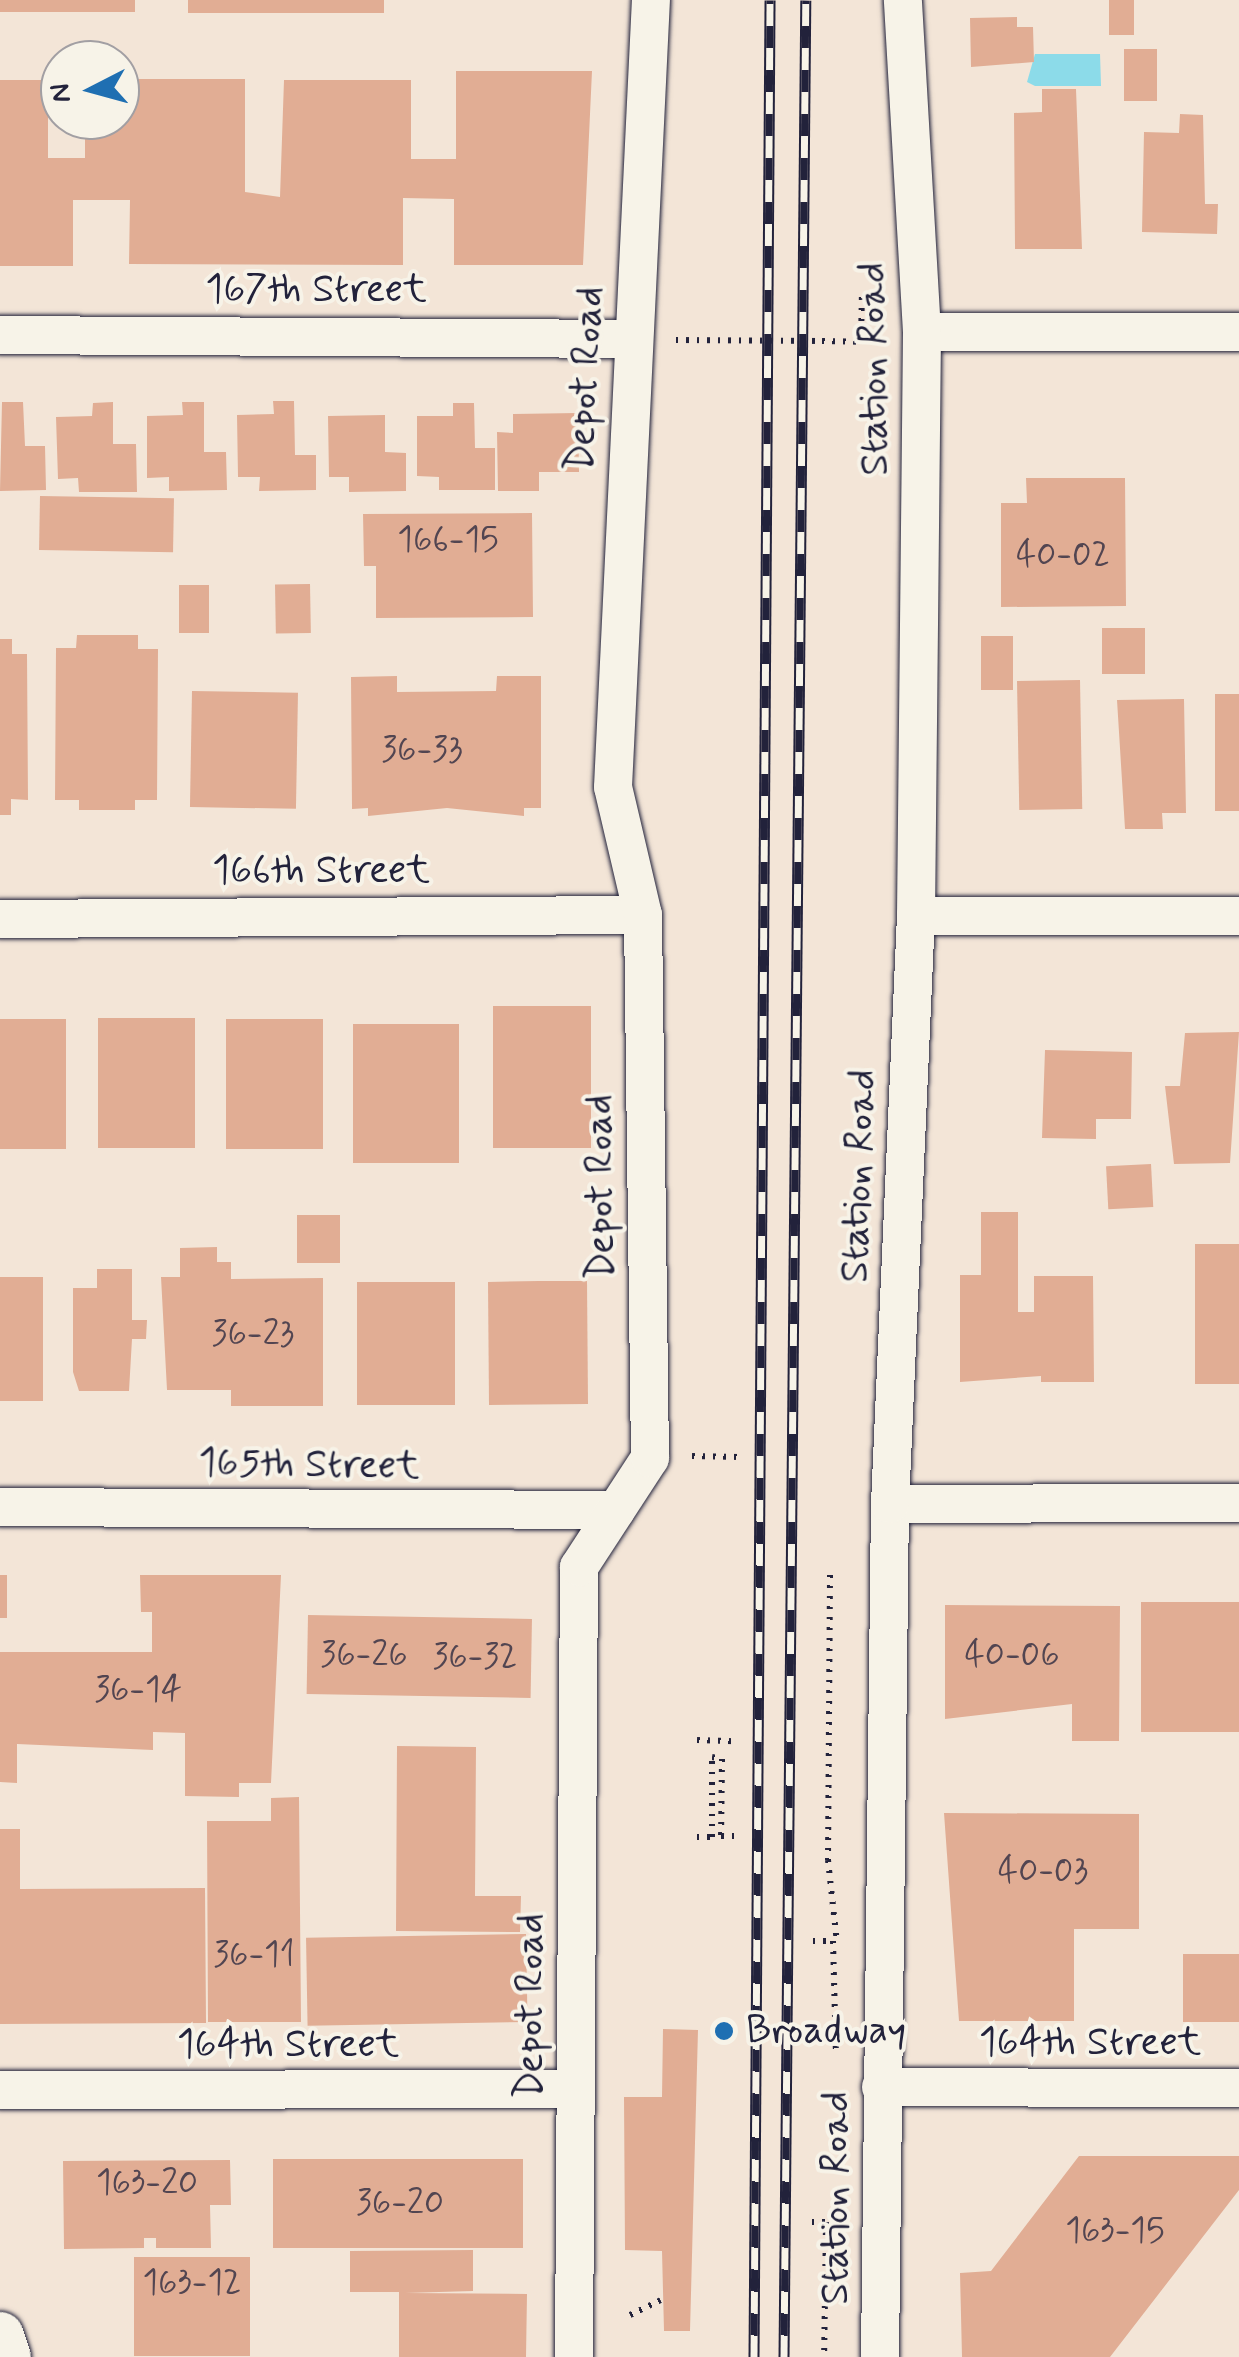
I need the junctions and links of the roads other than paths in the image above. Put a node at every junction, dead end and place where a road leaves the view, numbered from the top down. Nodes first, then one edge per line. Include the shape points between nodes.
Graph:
1 (651, 0) edge
2 (903, 0) edge
3 (922, 332) junction
4 (1239, 332) edge
5 (0, 336) edge
6 (632, 338) junction
7 (643, 916) junction
8 (916, 916) junction
9 (1239, 916) edge
10 (0, 918) edge
11 (1239, 1503) edge
12 (890, 1504) junction
13 (0, 1507) edge
14 (616, 1510) junction
15 (882, 2087) junction
16 (1239, 2088) edge
17 (576, 2089) junction
18 (0, 2090) edge
19 (0, 2336) edge
20 (7, 2357) edge
21 (574, 2357) edge
22 (880, 2357) edge

1 - 6 street, Depot Road
2 - 3 street, Station Road
3 - 4 street
3 - 8 street, Station Road
5 - 6 street, 167th Street
6 - 7 street, Depot Road via 613,787
7 - 10 street, 166th Street
7 - 14 street, Depot Road via 650,1458
8 - 9 street
8 - 12 street, Station Road
11 - 12 street
12 - 15 street, Station Road
13 - 14 street, 165th Street
14 - 17 street, Depot Road via 579,1568
15 - 16 street, 164th Street
15 - 22 street, Station Road
17 - 18 street, 164th Street
17 - 21 street, Depot Road
19 - 20 street

